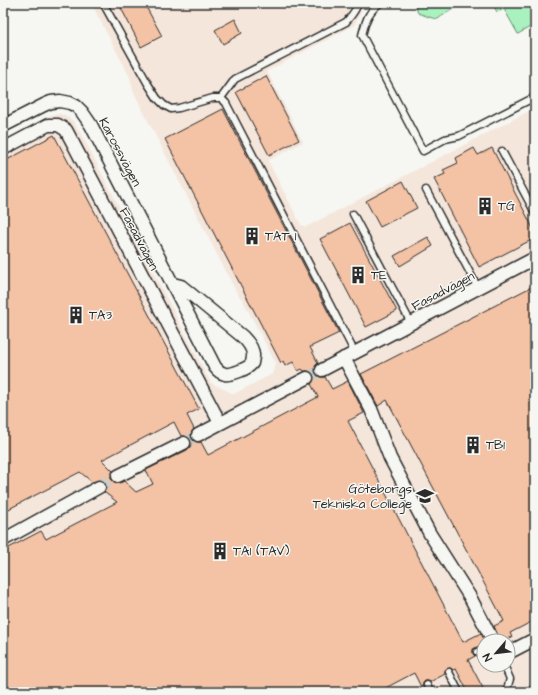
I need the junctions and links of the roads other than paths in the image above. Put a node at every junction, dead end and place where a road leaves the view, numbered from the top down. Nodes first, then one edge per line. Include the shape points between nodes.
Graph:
1 (103, 3) edge
2 (358, 3) edge
3 (380, 3) edge
4 (535, 97) edge
5 (221, 98) junction
6 (3, 126) edge
7 (3, 149) edge
8 (502, 151) dead end
9 (426, 190) dead end
10 (535, 213) edge
11 (353, 214) dead end
12 (535, 258) edge
13 (173, 284) junction
14 (478, 288) junction
15 (411, 323) junction
16 (349, 356) junction
17 (322, 370) tunnel mouth
18 (307, 378) tunnel mouth
19 (220, 423) junction
20 (198, 435) tunnel mouth
21 (184, 443) tunnel mouth
22 (118, 476) tunnel mouth
23 (99, 487) tunnel mouth
24 (3, 540) edge
25 (489, 633) edge
26 (535, 639) edge
27 (516, 649) edge
28 (449, 672) dead end
29 (507, 673) edge
30 (426, 685) dead end
31 (535, 689) edge
32 (430, 692) edge
33 (459, 692) edge
34 (506, 692) edge
35 (523, 692) edge

1 - 5 lane via 148,84 164,105 171,109
2 - 5 lane via 346,22 235,79
3 - 4 lane via 372,9 366,19 362,35 423,151 445,139 459,136
5 - 16 lane via 230,111
6 - 13 street, Karossvägen via 51,102 60,101 76,106 91,125
7 - 19 street, Fasadvägen via 48,125 58,125 66,130
8 - 10 lane
9 - 14 lane
11 - 15 lane
12 - 14 street, Fasadvägen
13 - 13 street, Karossvägen via 219,372 227,375 252,363 254,356 244,337 181,286
14 - 15 street, Fasadvägen
15 - 16 street, Fasadvägen
16 - 17 street, Fasadvägen
16 - 25 street via 390,458 430,534 470,597
18 - 19 street
19 - 20 street
21 - 22 street
23 - 24 street
26 - 27 street
28 - 33 lane
29 - 34 lane via 510,679
30 - 32 lane
31 - 35 lane

